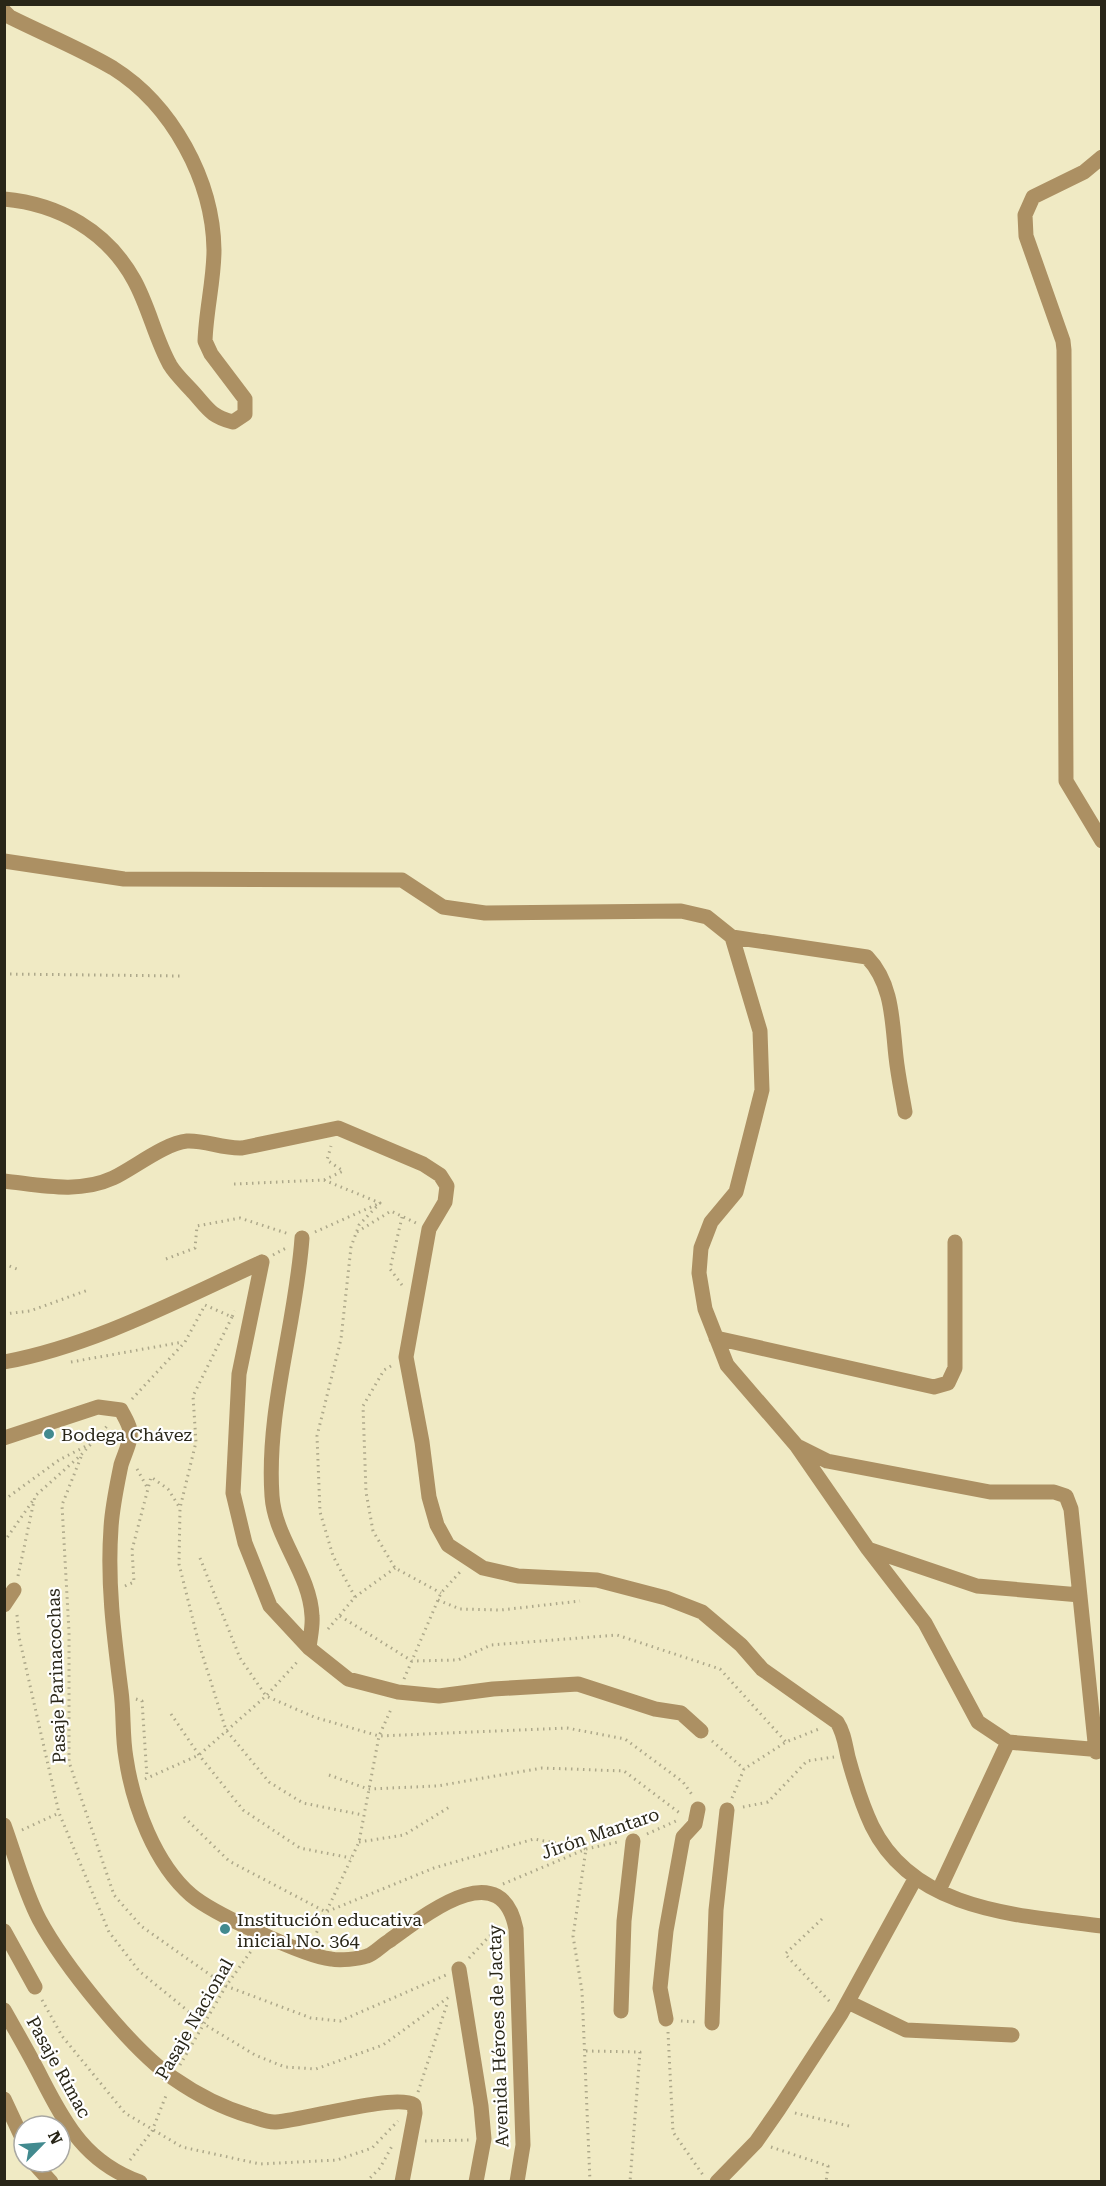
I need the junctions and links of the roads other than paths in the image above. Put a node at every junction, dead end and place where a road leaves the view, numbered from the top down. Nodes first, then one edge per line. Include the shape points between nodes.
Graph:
1 (4, 11) edge
2 (1101, 157) edge
3 (4, 199) edge
4 (1101, 841) edge
5 (4, 861) edge
6 (732, 936) junction
7 (906, 1112) dead end
8 (4, 1181) edge
9 (302, 1238) road end
10 (956, 1242) dead end
11 (716, 1338) junction
12 (4, 1362) edge
13 (4, 1438) edge
14 (796, 1445) junction
15 (868, 1549) junction
16 (14, 1590) road end
17 (1080, 1595) junction
18 (4, 1605) edge
19 (309, 1648) junction
20 (701, 1731) road end
21 (1008, 1742) junction
22 (1099, 1751) edge
23 (698, 1809) dead end
24 (727, 1810) road end
25 (7, 1831) edge
26 (633, 1840) road end
27 (915, 1879) junction
28 (939, 1890) junction
29 (1101, 1926) edge
30 (4, 1931) edge
31 (459, 1969) road end
32 (35, 1987) dead end
33 (844, 2008) junction
34 (4, 2010) edge
35 (621, 2011) dead end
36 (666, 2019) road end
37 (712, 2024) road end
38 (1012, 2035) dead end
39 (4, 2099) edge
40 (12, 2116) edge
41 (141, 2181) edge
42 (402, 2181) edge
43 (476, 2181) edge
44 (517, 2181) edge
45 (717, 2181) edge

1 - 3 street via 114,69 156,104 188,149 205,191 214,249 205,341 245,399 244,414 232,422 215,417 171,366 134,280 99,236 64,212 31,201
2 - 4 street via 1084,172 1033,196 1025,215 1026,236 1064,351 1066,781
5 - 6 street via 124,879 402,880 443,907 485,913 681,911 707,917
6 - 7 street via 867,957 879,969 893,1012
6 - 11 street via 760,1031 762,1090 736,1192 711,1222 701,1248 699,1273 705,1309
8 - 27 street via 84,1187 112,1178 188,1141 242,1148 336,1128 423,1164 440,1175 447,1186 445,1202 429,1229 406,1357 429,1497 448,1545 483,1568 518,1576 597,1580 702,1612 762,1669 837,1722 872,1827
9 - 19 street via 273,1432 272,1497 279,1529 304,1585 312,1616
10 - 11 street via 955,1368 948,1383 934,1387
11 - 14 street via 727,1365
12 - 19 street via 63,1348 184,1299 261,1262 239,1374 233,1493 245,1543 270,1606
13 - 44 street, Avenida Héroes de Jactay via 98,1407 121,1410 131,1432 111,1525 110,1557 110,1600 126,1758 131,1785 150,1834 175,1878 207,1908 331,1960 367,1956 436,1910 470,1893 487,1891 500,1896 513,1911 523,2145
14 - 15 street
14 - 17 street via 827,1461 990,1492 1054,1492 1066,1496 1071,1509
15 - 17 street via 977,1586
15 - 21 street via 925,1623 978,1722
16 - 18 street
17 - 22 street
19 - 20 street via 348,1679 398,1692 439,1696 578,1684 655,1709 681,1713
21 - 22 street
21 - 28 street
23 - 36 street via 695,1824 684,1837 668,1921 660,1988
24 - 37 street via 716,1910
25 - 42 street via 45,1928 88,1991 172,2078 228,2109 274,2122 389,2100 409,2102 415,2113
26 - 35 street via 624,1921
27 - 28 street
27 - 33 street
28 - 29 street via 972,1907
30 - 32 street
31 - 43 street via 483,2128
33 - 38 street via 906,2030
33 - 45 street via 756,2142
34 - 41 street, Pasaje Rímac via 58,2112 85,2148 119,2174
39 - 40 street

